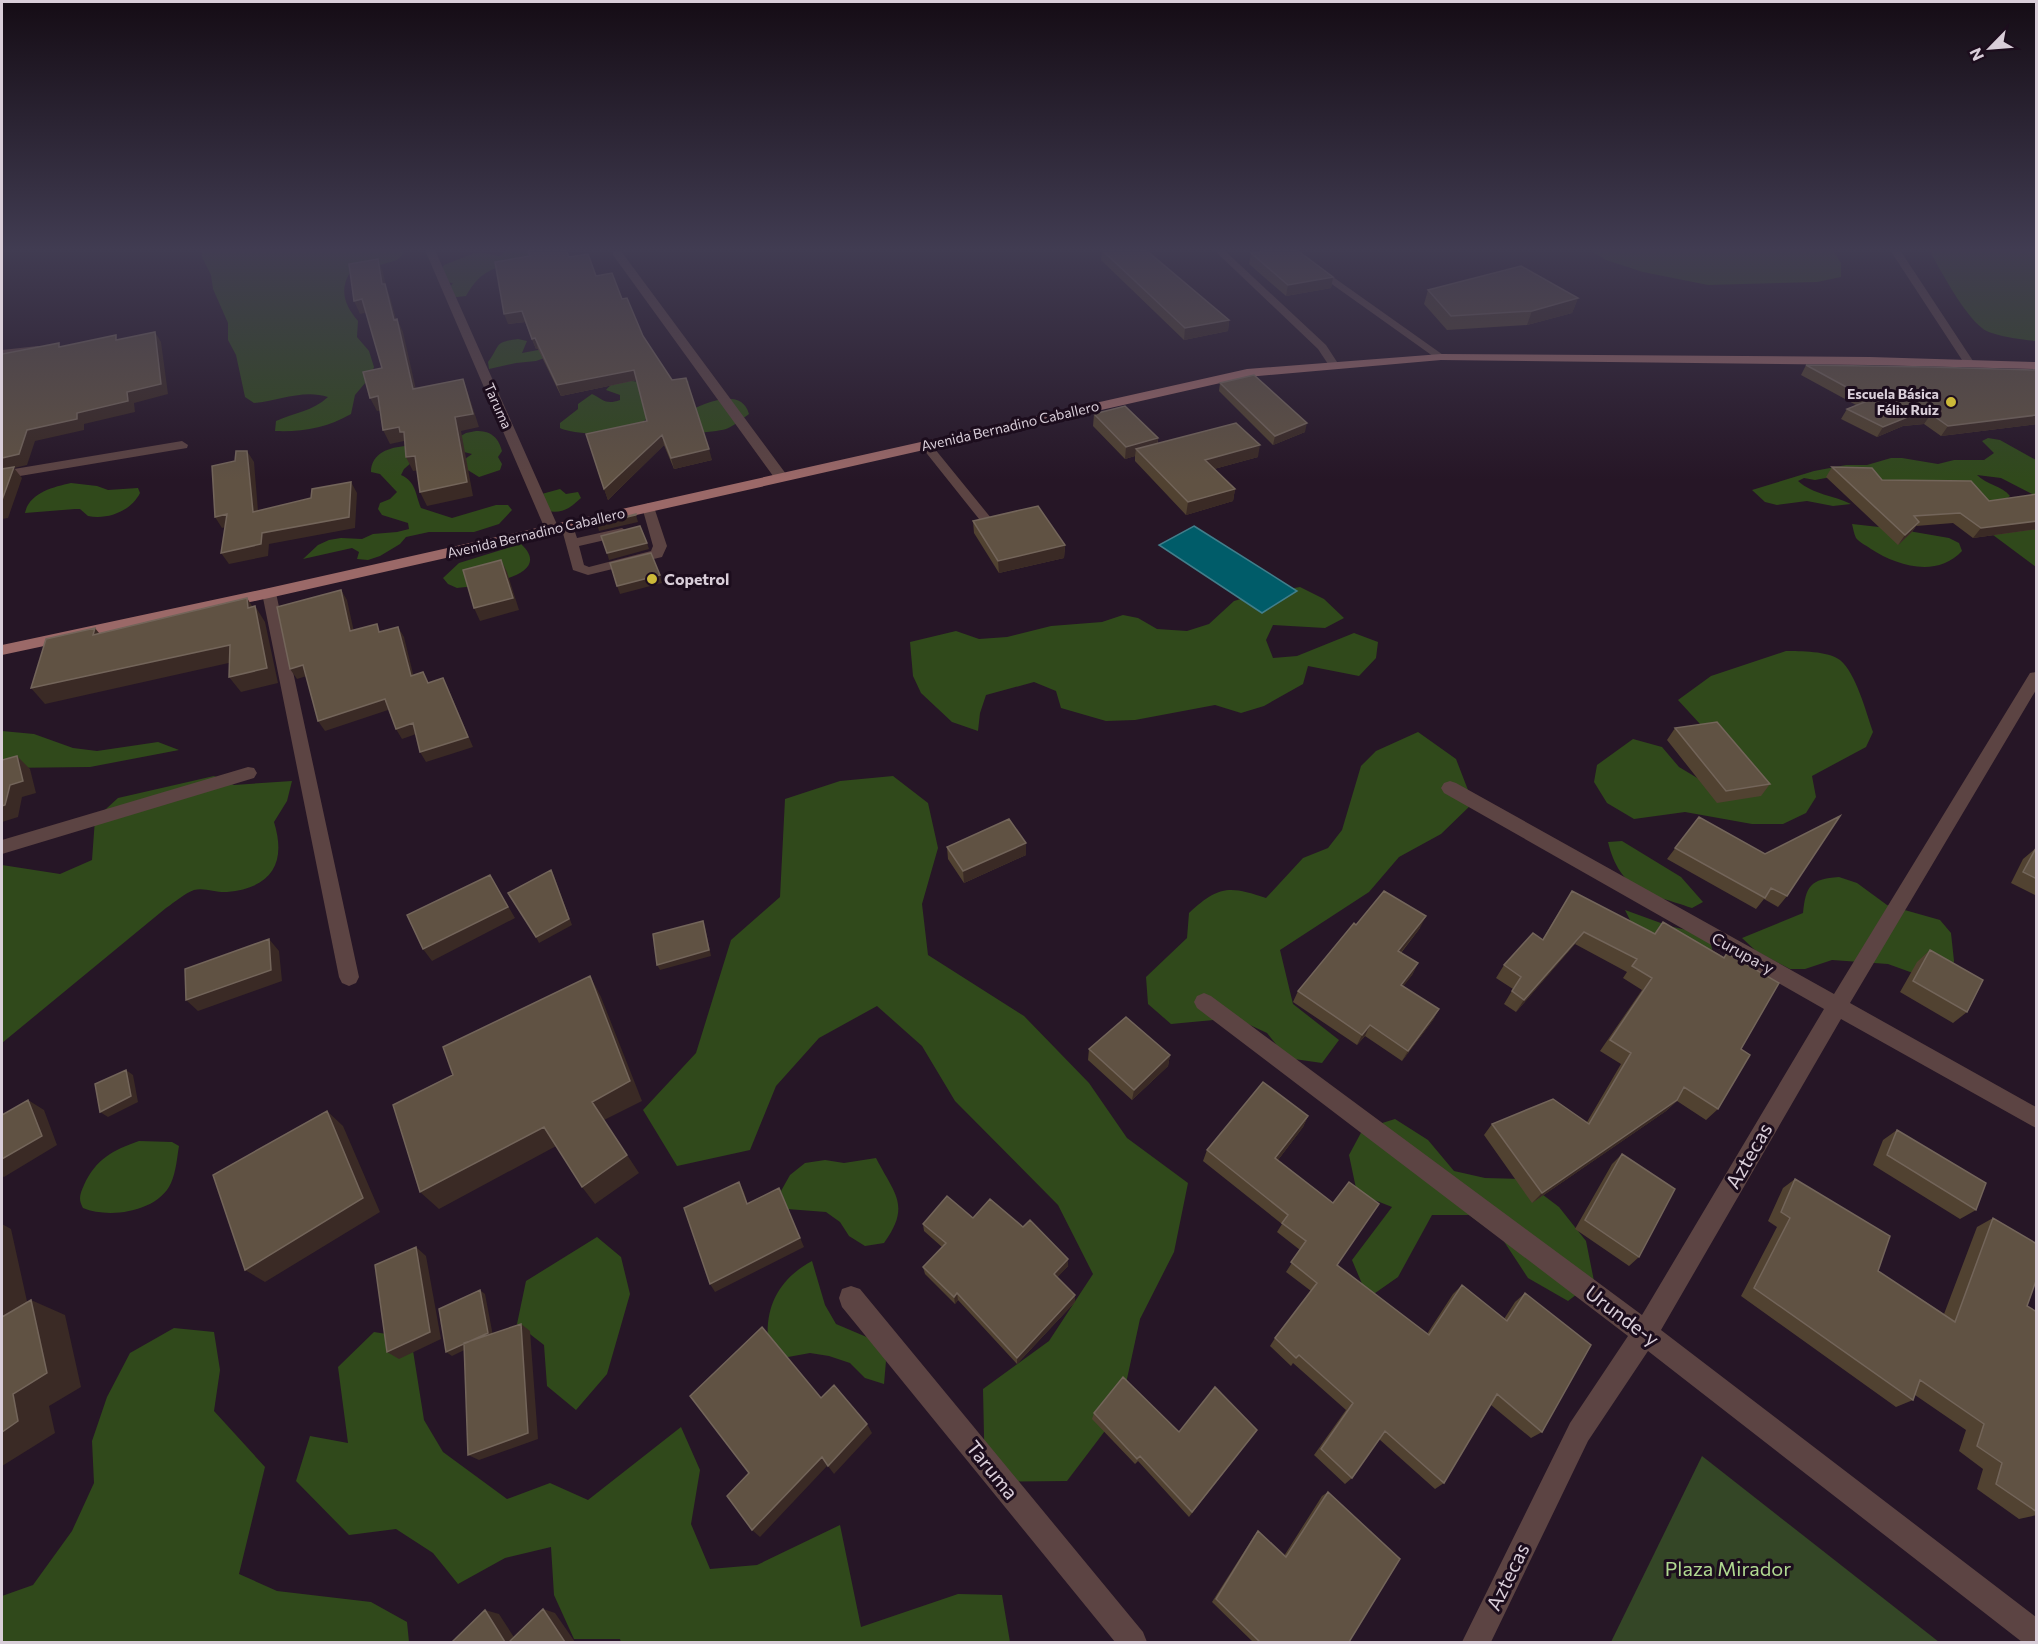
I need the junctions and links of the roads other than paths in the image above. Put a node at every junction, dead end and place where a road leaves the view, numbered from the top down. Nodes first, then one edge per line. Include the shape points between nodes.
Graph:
1 (463, 327) edge
2 (671, 327) edge
3 (1300, 327) edge
4 (1398, 327) edge
5 (1945, 327) edge
6 (48, 348) edge
7 (2, 353) edge
8 (1441, 357) junction
9 (1970, 364) junction
10 (1334, 365) junction
11 (2037, 366) edge
12 (182, 445) dead end
13 (926, 445) junction
14 (2, 475) edge
15 (782, 477) junction
16 (648, 507) junction
17 (987, 521) edge
18 (567, 526) junction
19 (642, 527) junction
20 (552, 529) junction
21 (573, 543) junction
22 (269, 593) junction
23 (2, 650) edge
24 (2037, 677) edge
25 (248, 773) dead end
26 (1450, 788) dead end
27 (2, 847) edge
28 (349, 977) dead end
29 (1204, 1002) dead end
30 (1837, 1006) junction
31 (2037, 1118) edge
32 (851, 1298) dead end
33 (1645, 1333) junction
34 (2037, 1635) edge
35 (1133, 1642) edge
36 (1476, 1642) edge

1 - 20 street, Taruma
2 - 15 street
3 - 10 lane
4 - 8 lane
5 - 9 lane
6 - 7 lane
8 - 9 main road, Avenida Bernadino Caballero
8 - 10 main road, Avenida Bernadino Caballero
9 - 11 main road, Avenida Bernadino Caballero
10 - 13 main road, Avenida Bernadino Caballero via 1247,373
12 - 14 street
13 - 15 main road, Avenida Bernadino Caballero
13 - 17 lane
15 - 16 main road, Avenida Bernadino Caballero
16 - 18 main road, Avenida Bernadino Caballero
16 - 19 lane
18 - 20 main road, Avenida Bernadino Caballero
18 - 21 lane
19 - 21 lane
19 - 21 lane via 660,546 657,554 588,571 578,567
20 - 22 main road, Avenida Bernadino Caballero
22 - 23 main road, Avenida Bernadino Caballero
22 - 28 street
24 - 30 street, Aztecas
25 - 27 street
26 - 30 street, Curupa-y
29 - 33 street, Urunde-y
30 - 31 street, Curupa-y
30 - 33 street, Aztecas
32 - 35 street, Taruma
33 - 34 street, Urunde-y
33 - 36 street, Aztecas via 1579,1432

